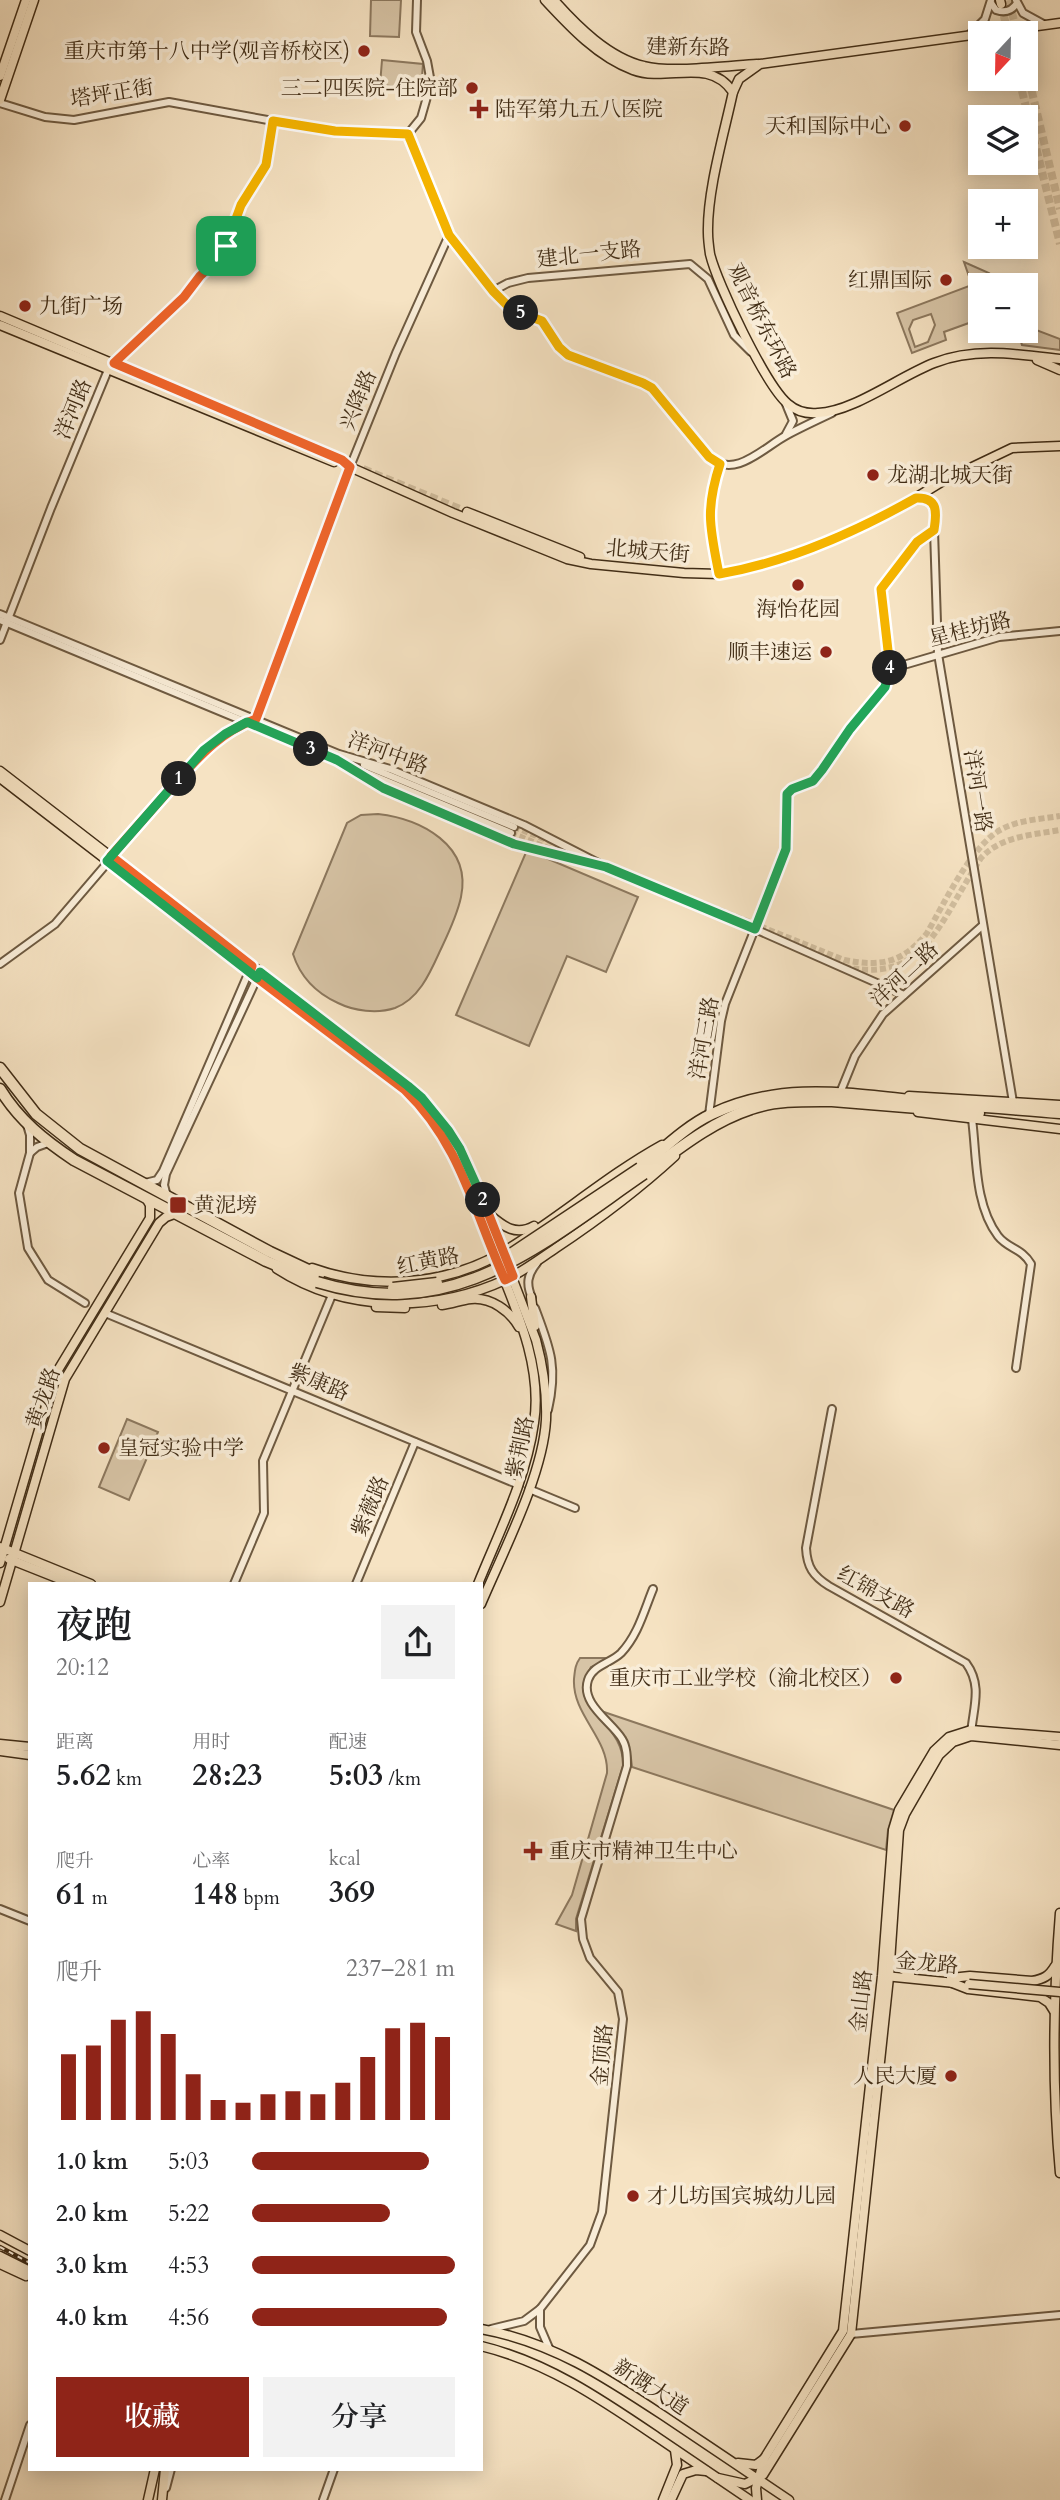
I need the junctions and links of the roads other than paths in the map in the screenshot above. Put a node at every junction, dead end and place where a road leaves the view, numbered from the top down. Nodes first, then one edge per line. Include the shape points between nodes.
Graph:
1 (26, 0) edge
2 (34, 0) edge
3 (417, 0) edge
4 (545, 0) edge
5 (554, 0) edge
6 (1004, 1) edge
7 (983, 21) edge
8 (1060, 23) edge
9 (1045, 25) junction
10 (1038, 26) edge
11 (968, 34) edge
12 (760, 64) junction
13 (0, 76) edge
14 (733, 92) junction
15 (0, 101) edge
16 (273, 121) junction
17 (408, 134) junction
18 (449, 235) junction
19 (493, 291) junction
20 (0, 316) edge
21 (0, 325) edge
22 (755, 355) junction
23 (1020, 355) junction
24 (1060, 359) edge
25 (111, 367) junction
26 (1060, 370) edge
27 (784, 400) junction
28 (839, 410) junction
29 (785, 436) junction
30 (1060, 446) edge
31 (720, 464) junction
32 (350, 467) junction
33 (916, 498) junction
34 (467, 512) tunnel mouth
35 (934, 530) junction
36 (603, 565) junction
37 (719, 574) junction
38 (0, 614) edge
39 (5, 620) edge
40 (1060, 631) edge
41 (0, 640) edge
42 (938, 654) junction
43 (890, 669) junction
44 (256, 719) junction
45 (247, 722) junction
46 (338, 757) junction
47 (0, 771) edge
48 (0, 778) edge
49 (513, 830) tunnel mouth
50 (109, 859) junction
51 (606, 867) junction
52 (982, 926) junction
53 (755, 929) junction
54 (0, 964) edge
55 (255, 972) junction
56 (904, 995) junction
57 (0, 1068) edge
58 (0, 1089) edge
59 (840, 1093) junction
60 (878, 1100) junction
61 (1013, 1102) junction
62 (1060, 1103) edge
63 (920, 1104) junction
64 (1060, 1113) edge
65 (709, 1115) junction
66 (972, 1119) junction
67 (1060, 1119) edge
68 (27, 1125) junction
69 (1060, 1129) edge
70 (680, 1135) junction
71 (690, 1141) junction
72 (48, 1143) junction
73 (30, 1153) junction
74 (642, 1171) junction
75 (141, 1182) junction
76 (167, 1196) junction
77 (146, 1198) junction
78 (576, 1202) junction
79 (487, 1212) junction
80 (174, 1214) junction
81 (150, 1218) junction
82 (159, 1223) junction
83 (499, 1254) junction
84 (268, 1256) junction
85 (542, 1257) junction
86 (509, 1278) junction
87 (332, 1296) junction
88 (343, 1297) junction
89 (531, 1297) junction
90 (100, 1300) junction
91 (85, 1303) junction
92 (105, 1313) junction
93 (90, 1317) junction
94 (532, 1341) junction
95 (1016, 1368) dead end
96 (293, 1391) junction
97 (832, 1409) dead end
98 (546, 1422) junction
99 (415, 1442) junction
100 (519, 1485) junction
101 (529, 1489) junction
102 (575, 1508) dead end
103 (1, 1554) edge
104 (14, 1557) junction
105 (24, 1565) junction
106 (9, 1572) junction
107 (67, 1582) edge
108 (85, 1582) edge
109 (235, 1582) edge
110 (357, 1582) edge
111 (479, 1582) edge
112 (653, 1589) dead end
113 (483, 1599) edge
114 (0, 1602) edge
115 (971, 1733) junction
116 (1060, 1740) edge
117 (0, 1744) edge
118 (28, 1747) edge
119 (0, 1751) edge
120 (28, 1755) edge
121 (0, 1909) edge
122 (1060, 1913) edge
123 (28, 1920) edge
124 (890, 1956) junction
125 (1056, 1963) junction
126 (885, 1974) junction
127 (910, 1974) junction
128 (950, 1980) junction
129 (1060, 1990) edge
130 (1054, 2011) junction
131 (1060, 2173) edge
132 (0, 2235) edge
133 (28, 2250) edge
134 (0, 2260) edge
135 (28, 2274) edge
136 (540, 2309) junction
137 (1060, 2315) edge
138 (485, 2329) edge
139 (851, 2334) junction
140 (483, 2346) edge
141 (549, 2348) junction
142 (28, 2431) edge
143 (675, 2450) junction
144 (768, 2461) junction
145 (733, 2462) junction
146 (153, 2471) edge
147 (165, 2471) edge
148 (170, 2471) edge
149 (333, 2471) edge
150 (708, 2472) junction
151 (718, 2478) junction
152 (758, 2479) junction
153 (775, 2490) junction
154 (5, 2500) edge
155 (148, 2500) edge
156 (162, 2500) edge
157 (323, 2500) edge
158 (663, 2500) edge
159 (671, 2500) edge
160 (750, 2500) edge
161 (757, 2500) edge
162 (789, 2500) edge

1 - 13 main road
2 - 15 main road
3 - 17 street via 416,32 431,83 421,118
4 - 14 main road, 建新东路 via 571,29 622,65 655,75 713,74
5 - 12 main road, 建新东路 via 576,24 634,64 656,69
6 - 7 street
6 - 9 street
8 - 9 main road
9 - 10 main road
11 - 12 main road
12 - 14 main road via 740,79
14 - 22 main road, 观音桥东环路 via 709,208 708,234 717,274
15 - 16 street, 塔坪正街 via 45,117 74,121 169,102
16 - 17 street via 335,131
16 - 25 street, 洋河路 via 266,165 241,205 226,246 184,297
17 - 18 street
18 - 19 street
18 - 32 street, 兴降路
19 - 22 street, 建北一支路 via 528,278 690,264 708,279 734,335
19 - 31 street via 508,306 542,321 564,353 652,388 709,457
20 - 25 main road, 北城天街
21 - 25 main road, 北城天街
22 - 27 main road, 观音桥东环路
23 - 24 main road, 观音桥东环路
23 - 26 main road
23 - 28 main road, 观音桥东环路 via 979,353 946,358
25 - 32 main road, 北城天街
25 - 39 street, 洋河路
27 - 28 main road, 观音桥东环路 via 807,413
27 - 29 street via 793,421
28 - 29 street
29 - 31 street via 743,462
30 - 33 main road, 北城天街 via 1012,448
31 - 37 street via 709,507
32 - 36 main road, 北城天街 via 552,554
32 - 44 street, 兴降路
33 - 35 street, 洋河一路 via 934,503
33 - 37 main road, 北城天街 via 798,553
34 - 36 main road
35 - 42 street, 洋河一路
35 - 43 street via 917,542 881,589
36 - 37 main road, 北城天街
38 - 39 street, 洋河中路
39 - 41 street, 洋河路
39 - 44 street, 洋河中路
39 - 45 street, 洋河中路
40 - 42 street, 星桂坊路 via 999,637
42 - 43 street, 星桂坊路
42 - 52 street, 洋河一路
43 - 53 street, 洋河三路 via 885,687 813,781 787,794 786,849
44 - 45 street
44 - 46 street, 洋河中路
45 - 46 street, 洋河中路
45 - 50 street via 204,750
46 - 49 street
46 - 51 street, 洋河中路 via 390,769 524,824
46 - 51 street, 洋河中路 via 383,788 514,844
47 - 50 main road
48 - 50 main road
50 - 54 street via 55,924
50 - 55 main road
51 - 53 street, 洋河中路
52 - 56 street, 洋河二路
52 - 61 street, 洋河一路
53 - 56 street, 洋河中路
53 - 65 street, 洋河三路 via 725,1004
55 - 75 street via 163,1171 153,1182
55 - 76 street via 166,1174
55 - 79 main road via 422,1098 460,1149
55 - 83 main road via 418,1102 454,1155
56 - 59 street, 洋河二路 via 883,1014 855,1056
57 - 75 highway, 红黄路 via 56,1132
58 - 68 highway, 红黄路
59 - 60 highway, 红黄路
59 - 65 highway, 红黄路 via 809,1091 753,1098
60 - 61 main road
60 - 63 highway
60 - 66 main road via 920,1113
60 - 71 highway, 红黄路 via 752,1108
61 - 62 main road
63 - 64 highway
63 - 67 highway
65 - 70 highway, 红黄路
66 - 69 main road
66 - 95 street via 988,1223 1002,1241 1025,1253 1031,1264
68 - 72 highway, 红黄路
68 - 73 street
70 - 74 highway, 红黄路
70 - 78 main road via 636,1159
71 - 74 highway, 红黄路
71 - 85 main road via 627,1196
72 - 73 street
72 - 77 highway, 红黄路
73 - 91 street via 19,1193 28,1248 48,1280
74 - 84 highway, 红黄路, bridge via 492,1265 416,1287 366,1287 318,1278
75 - 76 highway, 红黄路
76 - 84 highway, 红黄路
77 - 80 highway, 红黄路
77 - 81 main road
78 - 79 main road via 521,1231 506,1227
78 - 83 main road
79 - 83 main road
80 - 82 main road
80 - 84 highway, 红黄路
81 - 82 main road via 157,1216
81 - 90 main road, 黄龙路
82 - 92 main road, 黄龙路
83 - 84 main road via 439,1276 390,1283 339,1276
83 - 86 main road, 紫荆路
84 - 87 main road via 297,1281
85 - 86 main road
85 - 89 street via 527,1281
86 - 88 main road via 445,1300 416,1304
86 - 94 main road, 紫荆路
87 - 88 main road
87 - 96 street
88 - 94 main road via 393,1309 482,1299 510,1315
89 - 94 main road
89 - 98 street via 553,1363
90 - 91 street
90 - 93 main road, 黄龙路
91 - 93 street
92 - 96 street, 紫康路
92 - 104 main road, 黄龙路 via 65,1379
93 - 103 main road, 黄龙路 via 55,1375
94 - 98 main road, 紫荆路 via 542,1363
94 - 100 main road, 紫荆路 via 534,1421
96 - 99 street, 紫康路
96 - 109 street via 264,1461 264,1513
97 - 115 street, 红锦支路 via 807,1563 828,1586 966,1663 977,1685
98 - 101 main road, 紫荆路
99 - 100 street, 紫康路
99 - 110 street, 紫薇路
100 - 111 main road, 紫荆路
101 - 102 street
101 - 113 main road, 紫荆路
103 - 104 main road
104 - 105 main road
104 - 106 main road, 黄龙路
104 - 108 main road
105 - 106 main road
105 - 107 main road
106 - 114 main road, 黄龙路
112 - 136 street, 金顶路 via 621,1654 588,1678 591,1702 627,1753 581,1919 583,1939 590,1958 618,1992 623,2020 602,2212 590,2245
115 - 116 main road
115 - 124 main road, 金山路 via 939,1755 899,1830
115 - 126 main road, 金山路 via 949,1737 934,1751 899,1810 893,1830
117 - 118 main road
119 - 120 main road
121 - 123 street
122 - 125 main road
124 - 126 main road, 金山路
124 - 127 main road
125 - 128 main road via 1050,1974 1032,1981 970,1976
125 - 130 main road
126 - 127 main road, 金龙路
126 - 128 main road, 金龙路
126 - 139 main road, 金山路
126 - 144 main road, 金山路 via 843,2331
127 - 128 main road, 金龙路
128 - 129 main road, 金龙路, bridge
128 - 130 main road via 968,1989 1040,1997
130 - 131 main road
132 - 133 main road
134 - 135 main road
136 - 138 street via 524,2321
136 - 141 street via 540,2327
137 - 139 street
138 - 141 main road, 新溉大道
139 - 144 main road, 金山路
140 - 143 main road, 新溉大道 via 558,2374
141 - 145 main road, 新溉大道 via 605,2378
142 - 154 street
143 - 150 main road, 新溉大道
143 - 158 main road via 677,2465
144 - 145 main road via 751,2466
144 - 152 main road
144 - 153 main road
145 - 152 main road, 新溉大道
146 - 155 main road
147 - 156 main road
148 - 156 street
149 - 157 street
150 - 151 main road, 新溉大道
150 - 159 main road via 683,2474
151 - 152 main road via 739,2485
151 - 160 main road, 新溉大道
152 - 153 main road, 新溉大道
152 - 161 main road
153 - 162 main road, 新溉大道

